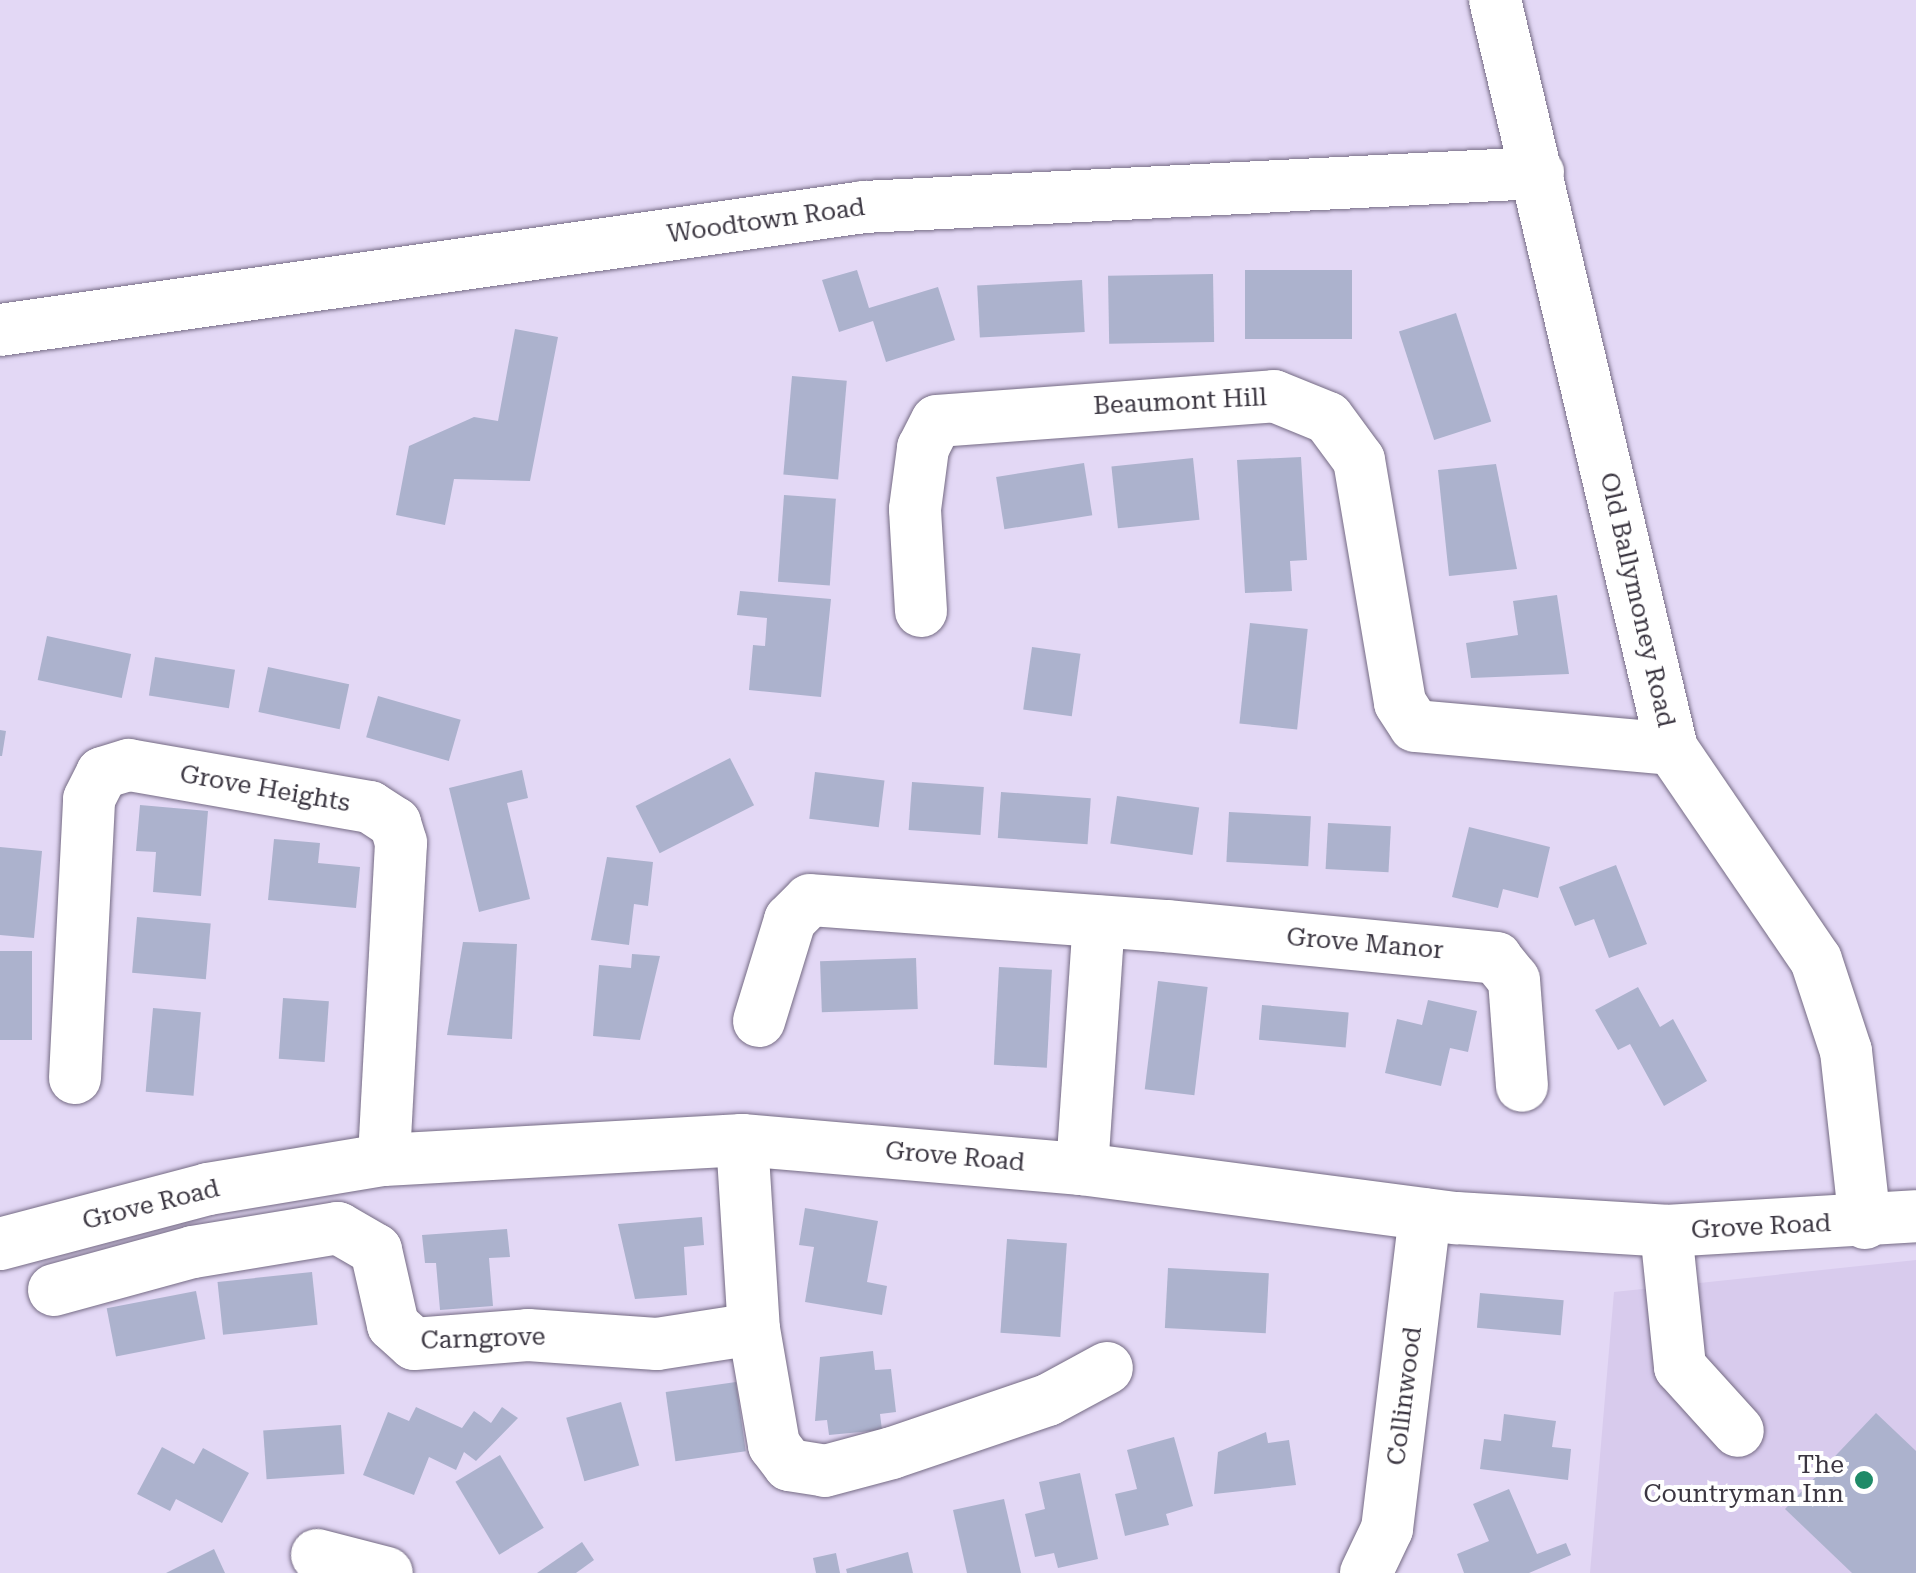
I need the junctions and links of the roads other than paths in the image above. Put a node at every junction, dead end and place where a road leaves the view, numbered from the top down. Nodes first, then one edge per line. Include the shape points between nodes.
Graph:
1 (1494, 0) edge
2 (1538, 172) junction
3 (0, 330) edge
4 (920, 612) dead end
5 (1672, 749) junction
6 (1099, 922) junction
7 (759, 1021) dead end
8 (74, 1078) dead end
9 (1522, 1086) dead end
10 (742, 1140) junction
11 (384, 1160) junction
12 (1082, 1169) junction
13 (1425, 1214) junction
14 (1916, 1216) edge
15 (1865, 1222) junction
16 (1666, 1231) junction
17 (0, 1244) edge
18 (54, 1290) dead end
19 (754, 1330) junction
20 (1107, 1368) dead end
21 (1738, 1431) dead end
22 (317, 1555) dead end
23 (386, 1573) edge
24 (1366, 1573) edge

1 - 2 street, Old Ballymoney Road
2 - 3 street, Woodtown Road via 864,207
2 - 5 street, Old Ballymoney Road
4 - 5 street, Beaumont Hill via 915,509 923,448 937,421 1274,396 1328,418 1359,460 1400,703 1414,726
5 - 15 street, Old Ballymoney Road via 1816,960 1846,1051
6 - 7 street, Grove Manor via 810,900 793,914
6 - 9 street, Grove Manor via 1496,958 1514,980
6 - 12 street
8 - 11 street, Grove Heights via 89,800 102,773 129,765 370,807 395,823 401,843
10 - 11 street, Grove Road
10 - 12 street, Grove Road
10 - 19 street
11 - 17 street, Grove Road via 208,1189
12 - 13 street, Grove Road
13 - 16 street, Grove Road
13 - 24 street, Collinwood via 1388,1529
14 - 15 street, Grove Road
15 - 16 street, Grove Road
16 - 21 street via 1680,1367
18 - 19 street, Carngrove via 193,1252 338,1228 376,1250 392,1325 414,1344 528,1335 671,1344
19 - 20 street via 774,1444 784,1462 808,1471 1048,1400
22 - 23 street

